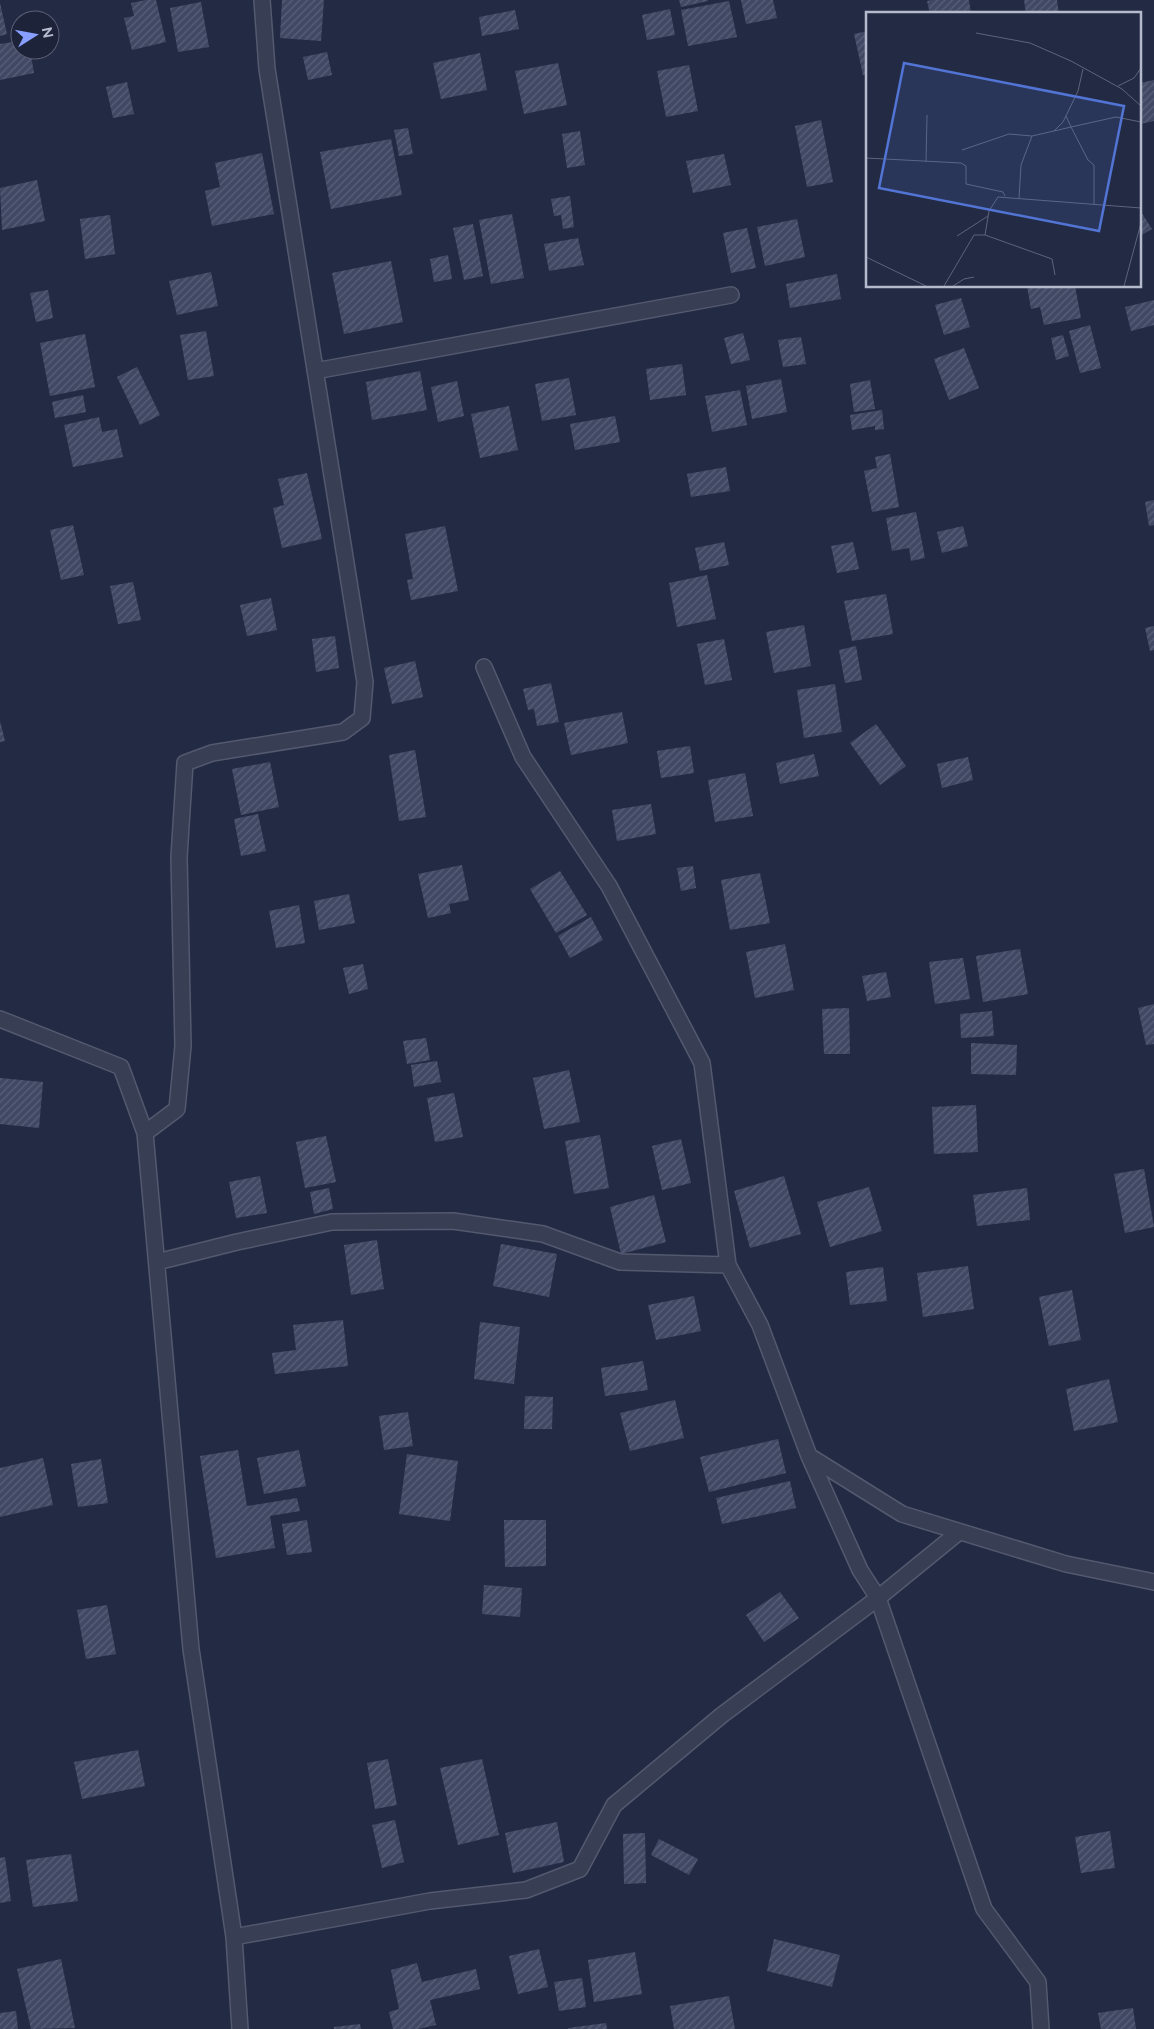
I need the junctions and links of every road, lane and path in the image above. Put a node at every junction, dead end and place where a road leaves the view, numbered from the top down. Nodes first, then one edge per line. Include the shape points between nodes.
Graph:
1 (262, 0) edge
2 (730, 295) dead end
3 (315, 371) junction
4 (484, 667) dead end
5 (0, 1019) edge
6 (145, 1133) junction
7 (157, 1262) junction
8 (728, 1265) junction
9 (809, 1456) junction
10 (959, 1532) junction
11 (1154, 1582) edge
12 (878, 1598) junction
13 (234, 1937) junction
14 (240, 2029) edge
15 (1041, 2029) edge

1 - 3 street via 267,69
2 - 3 street
3 - 6 street via 366,682 362,718 343,732 212,753 185,763 179,857 183,1046 177,1109
4 - 8 street via 523,757 610,886 702,1063
5 - 6 street via 121,1067
6 - 7 street
7 - 8 street via 332,1222 453,1221 543,1234 620,1262
7 - 13 street via 191,1649
8 - 9 street via 760,1325
9 - 10 street via 902,1514
9 - 12 street via 860,1570
10 - 11 street via 1066,1564
10 - 12 street
12 - 13 street via 722,1715 614,1805 580,1869 526,1890 430,1901
12 - 15 street via 984,1910 1038,1982
13 - 14 street

